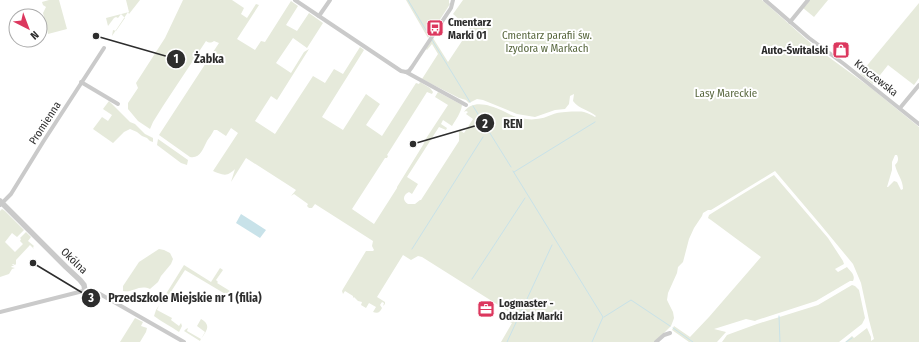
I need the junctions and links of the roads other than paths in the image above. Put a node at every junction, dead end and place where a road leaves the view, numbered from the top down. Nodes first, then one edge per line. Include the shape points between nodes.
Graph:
1 (295, 0) edge
2 (330, 0) edge
3 (453, 0) edge
4 (765, 0) edge
5 (808, 0) edge
6 (319, 16) junction
7 (790, 22) junction
8 (104, 48) dead end
9 (406, 72) junction
10 (82, 82) junction
11 (919, 85) edge
12 (118, 104) dead end
13 (466, 105) dead end
14 (900, 108) junction
15 (919, 124) edge
16 (1, 203) edge
17 (85, 291) junction
18 (0, 312) edge
19 (670, 333) dead end
20 (184, 342) edge
21 (656, 342) edge

1 - 6 street
2 - 6 street
3 - 9 street via 451,8 412,67
4 - 7 street, Kroczewska
5 - 7 street
6 - 9 street via 396,68
7 - 14 street, Kroczewska
8 - 10 street, Promienna
9 - 13 street
10 - 12 street
10 - 16 street, Promienna via 11,194
11 - 14 street
14 - 15 street, Kroczewska
16 - 17 street, Okólna via 80,280
17 - 18 street
17 - 20 street, Okólna via 100,294
19 - 21 street

